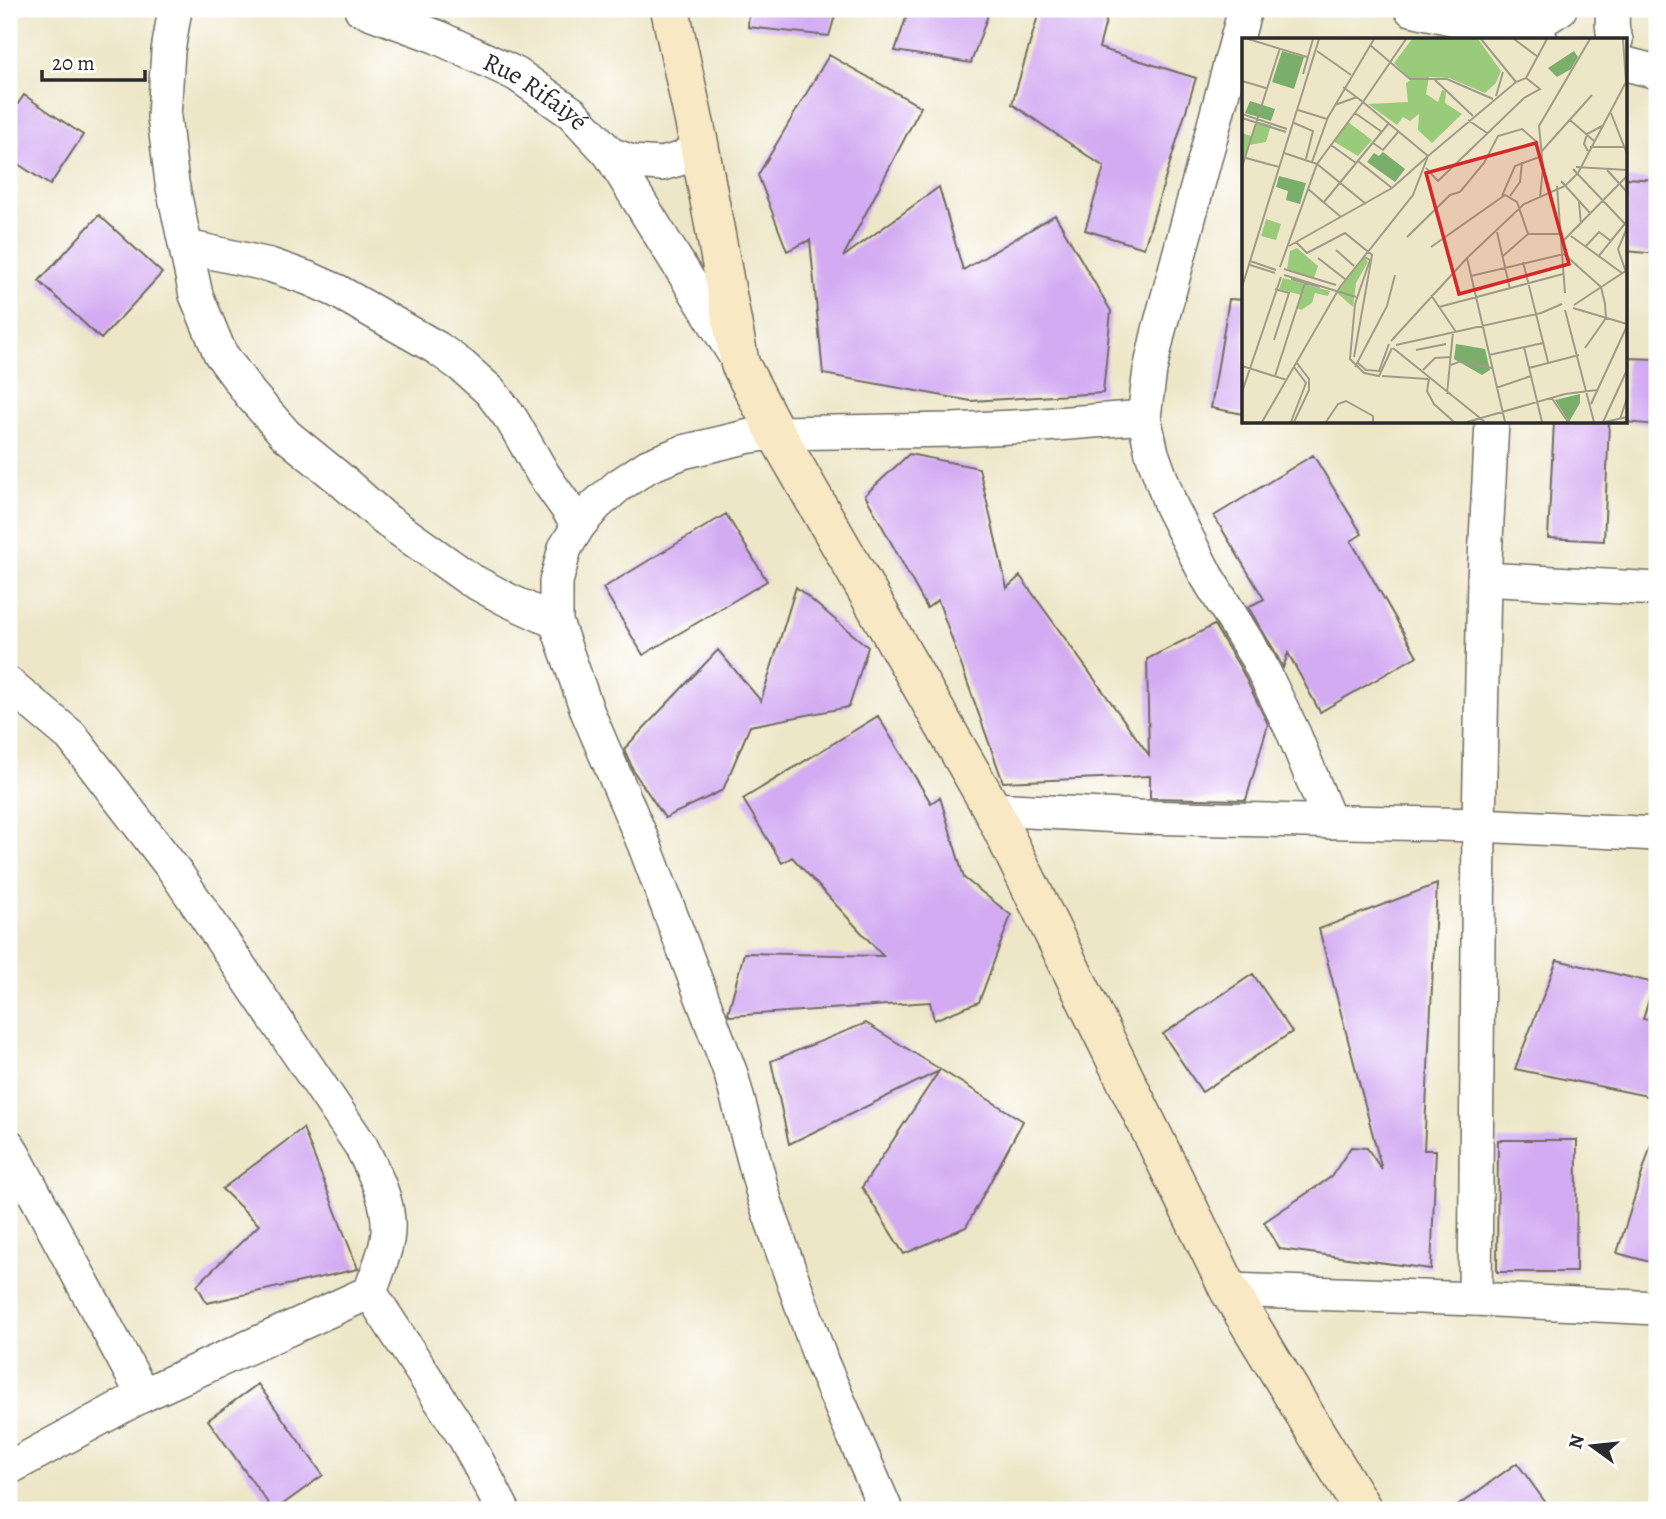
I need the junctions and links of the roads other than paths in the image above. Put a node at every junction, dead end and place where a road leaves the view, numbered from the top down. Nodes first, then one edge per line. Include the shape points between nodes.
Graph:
1 (175, 9) edge
2 (361, 9) edge
3 (670, 9) edge
4 (1245, 9) edge
5 (1412, 9) edge
6 (1560, 9) edge
7 (1613, 9) edge
8 (1527, 38) edge
9 (1615, 38) edge
10 (699, 144) junction
11 (610, 154) junction
12 (187, 247) junction
13 (740, 364) junction
14 (1144, 417) junction
15 (1492, 424) edge
16 (776, 433) junction
17 (579, 524) junction
18 (1484, 579) junction
19 (1657, 589) edge
20 (556, 622) junction
21 (9, 684) edge
22 (992, 809) junction
23 (1330, 822) junction
24 (1479, 825) junction
25 (1657, 834) edge
26 (9, 1146) edge
27 (1229, 1290) junction
28 (370, 1292) junction
29 (1475, 1299) junction
30 (1657, 1308) edge
31 (142, 1395) junction
32 (9, 1468) edge
33 (503, 1510) edge
34 (886, 1510) edge
35 (1363, 1510) edge

1 - 12 street via 164,117 172,183
2 - 11 street, Rue Rifaiyé via 436,36 516,74 572,113
3 - 10 street
4 - 14 street via 1159,330
5 - 8 street
6 - 8 street
7 - 9 street
10 - 11 street, Rue Rifaiyé via 683,158 662,164 632,162
10 - 13 street
11 - 13 street
12 - 17 street via 310,279 438,348 489,391
12 - 20 street via 197,295 220,353 286,435 425,549 469,579
13 - 16 street
14 - 16 street via 966,430
14 - 23 street via 1171,506 1258,660
15 - 18 street
16 - 17 street via 713,444 648,466 618,486
16 - 22 street
17 - 20 street via 565,548 556,582
18 - 19 street
18 - 24 street
20 - 34 street via 731,1074 765,1201 822,1363
21 - 28 street via 71,736 175,871 361,1146 387,1210 387,1239
22 - 23 street
22 - 27 street
23 - 24 street
24 - 25 street
24 - 29 street
26 - 31 street
27 - 29 street
27 - 35 street
28 - 31 street
28 - 33 street via 465,1438
29 - 30 street
31 - 32 street

